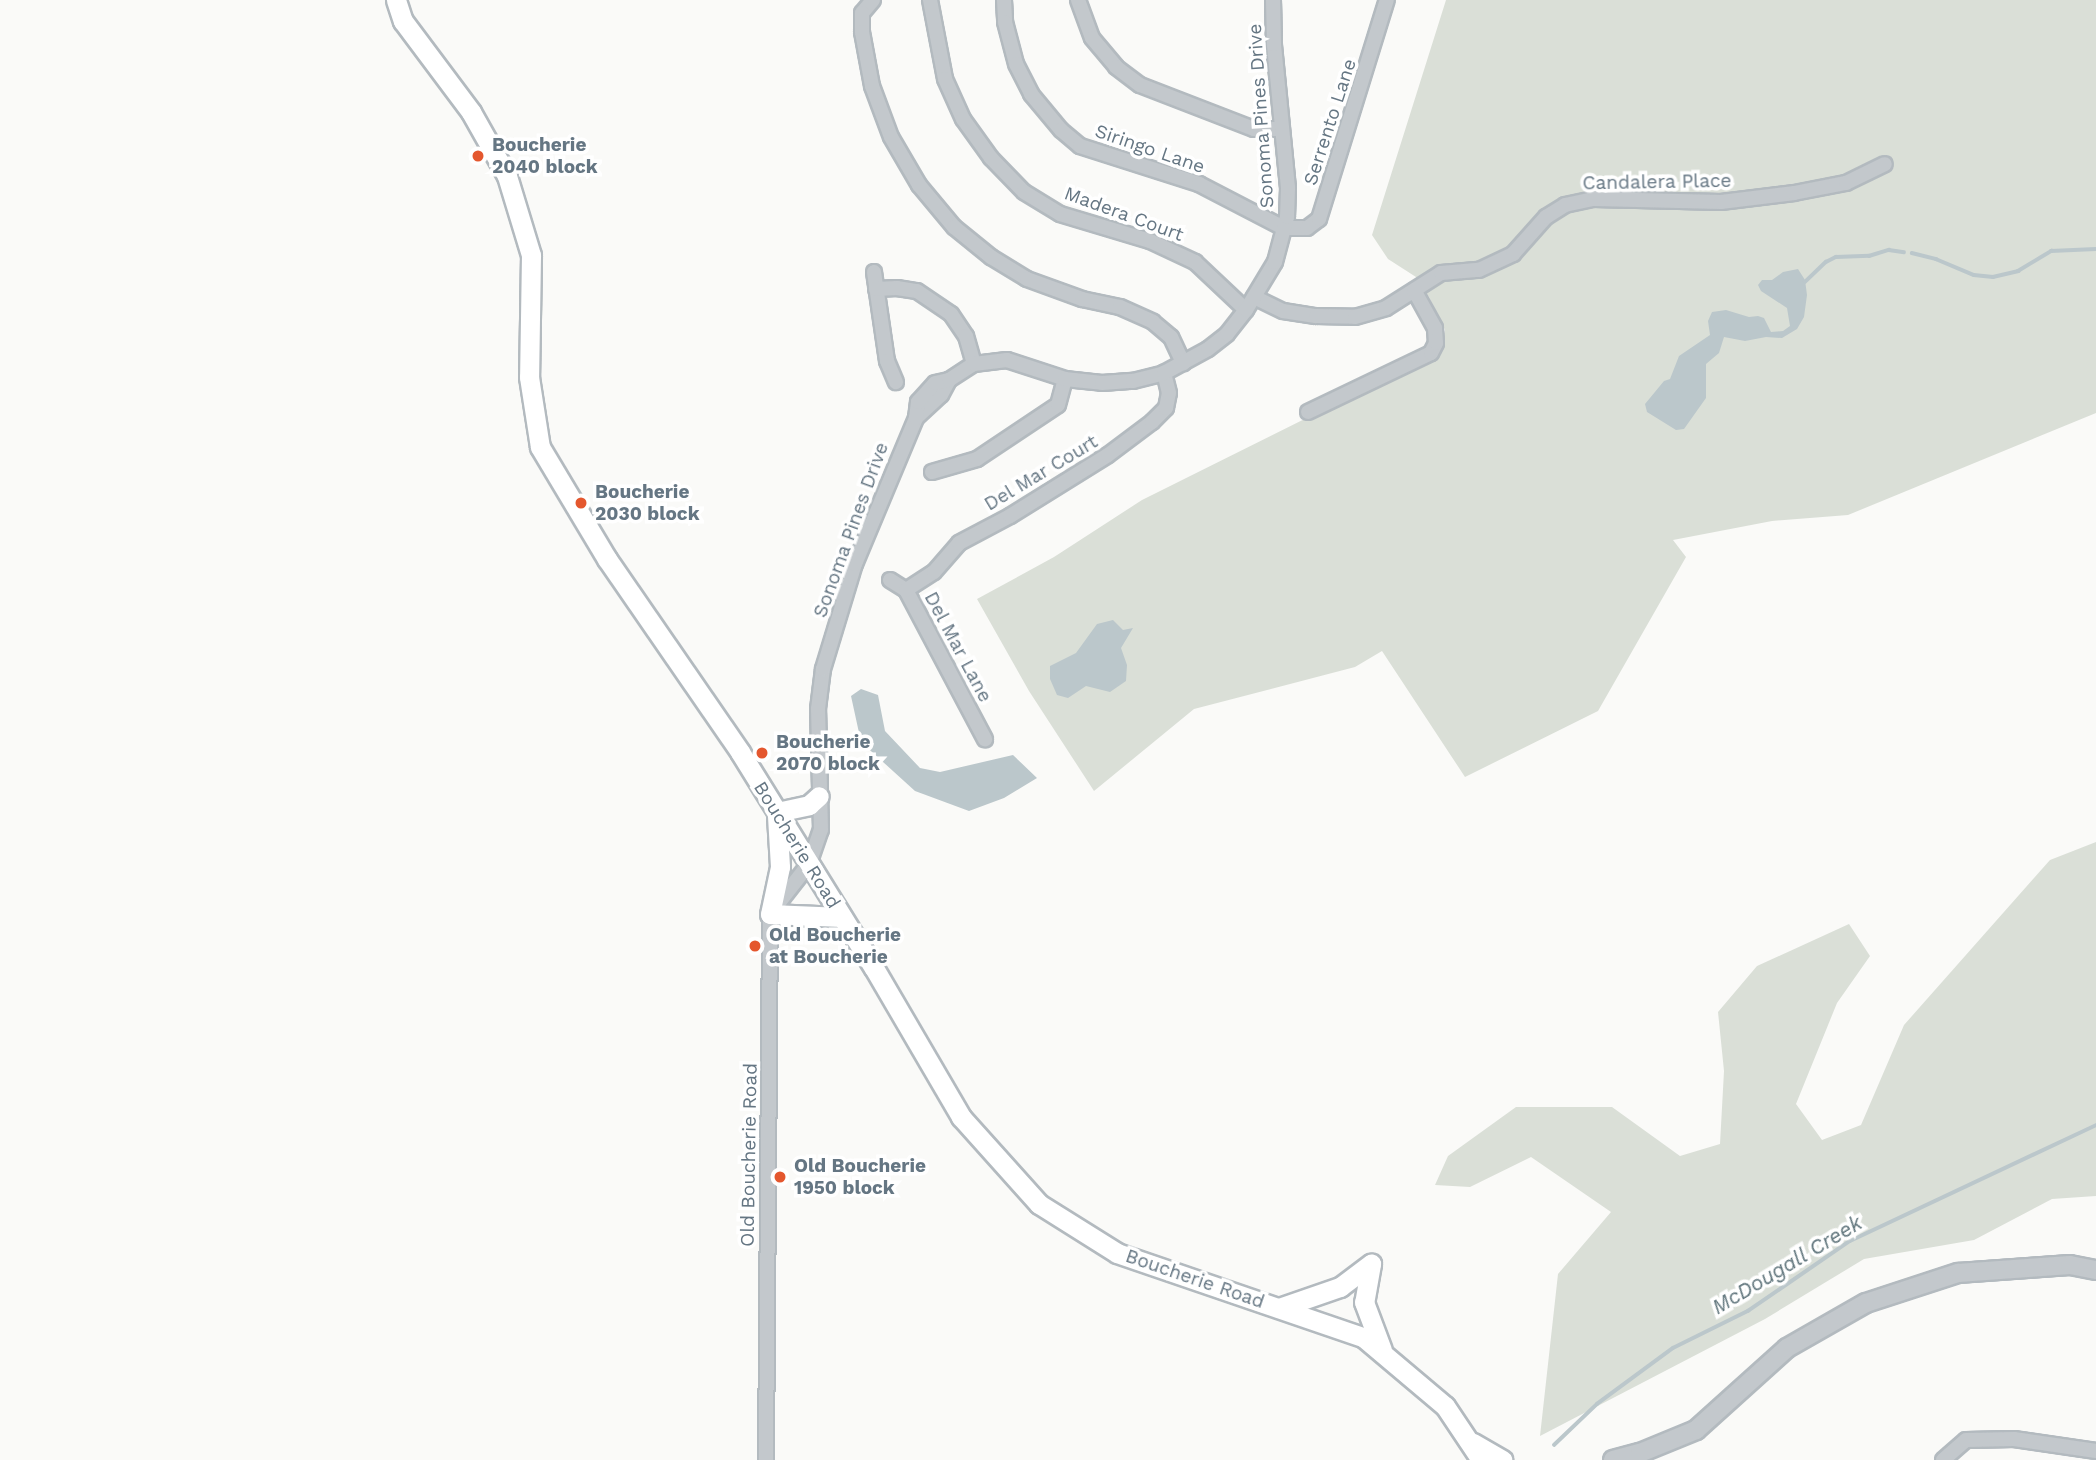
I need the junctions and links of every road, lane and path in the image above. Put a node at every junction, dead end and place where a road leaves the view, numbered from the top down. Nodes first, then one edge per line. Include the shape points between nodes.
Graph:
1 (396, 0) edge
2 (873, 0) edge
3 (930, 0) edge
4 (1004, 0) edge
5 (1078, 0) edge
6 (1273, 0) edge
7 (1387, 0) edge
8 (1282, 129) junction
9 (1885, 164) dead end
10 (1284, 228) junction
11 (874, 272) dead end
12 (876, 289) junction
13 (1414, 290) junction
14 (1254, 297) junction
15 (1246, 310) junction
16 (1182, 363) junction
17 (974, 364) junction
18 (1164, 373) junction
19 (1065, 379) junction
20 (896, 382) dead end
21 (1308, 412) dead end
22 (932, 472) dead end
23 (890, 580) dead end
24 (906, 590) junction
25 (985, 739) dead end
26 (819, 796) junction
27 (777, 812) junction
28 (809, 864) junction
29 (770, 914) junction
30 (842, 917) junction
31 (2096, 1270) edge
32 (1279, 1308) junction
33 (1383, 1354) junction
34 (1469, 1441) junction
35 (2096, 1451) edge
36 (766, 1460) edge
37 (1481, 1460) edge
38 (1503, 1460) edge
39 (1613, 1460) edge
40 (1943, 1460) edge

1 - 27 main road, Boucherie Road via 403,21 471,112 507,176 531,255 529,377 540,447 607,559
2 - 16 street via 862,13 872,86 891,137 919,185 954,228 1027,279 1120,307 1153,322 1171,337
3 - 15 street, Madera Court via 946,79 963,118 991,158 1024,192 1060,214 1150,241 1195,262
4 - 10 street, Siringo Lane via 1016,64 1031,94 1080,146 1199,184
5 - 8 street via 1092,38 1116,68 1140,85 1255,129
6 - 8 street, Sonoma Pines Drive
7 - 10 street, Serrento Lane via 1319,219 1307,228
8 - 10 street, Sonoma Pines Drive via 1288,188
9 - 13 street, Candalera Place via 1846,183 1794,193 1721,202 1594,199 1566,205 1546,217 1513,254 1479,270 1441,273
10 - 14 street, Sonoma Pines Drive via 1275,262
11 - 12 street
12 - 17 street via 917,292 951,314 966,336
12 - 20 street via 887,361
13 - 14 street, Candalera Place via 1386,308 1354,317 1283,311
13 - 21 street via 1436,328 1431,353
14 - 15 street, Sonoma Pines Drive
15 - 16 street, Sonoma Pines Drive via 1227,334
16 - 18 street, Sonoma Pines Drive
17 - 19 street, Sonoma Pines Drive via 1007,360
17 - 26 street, Sonoma Pines Drive via 936,383 918,402 916,418 855,564 824,669 816,730
18 - 19 street, Sonoma Pines Drive via 1102,383
18 - 24 street, Del Mar Court via 1169,393 1166,408 1152,422 1097,462 959,543 934,572
19 - 22 street via 1058,405 977,459
23 - 24 street, Del Mar Lane
24 - 25 street, Del Mar Lane
26 - 27 main road via 808,805
26 - 28 street, Sonoma Pines Drive via 821,831
27 - 28 main road, Boucherie Road
27 - 29 main road via 780,867
28 - 29 street
28 - 30 main road, Boucherie Road
29 - 30 main road
29 - 36 street, Old Boucherie Road
30 - 32 main road, Boucherie Road via 961,1117 1039,1204 1117,1253
31 - 39 street via 2070,1265 1958,1273 1866,1303 1787,1348 1696,1430
32 - 33 main road, Boucherie Road via 1363,1337
32 - 33 main road via 1340,1287 1371,1264 1364,1302
33 - 34 main road, Boucherie Road via 1445,1406
34 - 37 main road, Boucherie Road
34 - 38 main road
35 - 40 street via 2014,1439 1966,1440

